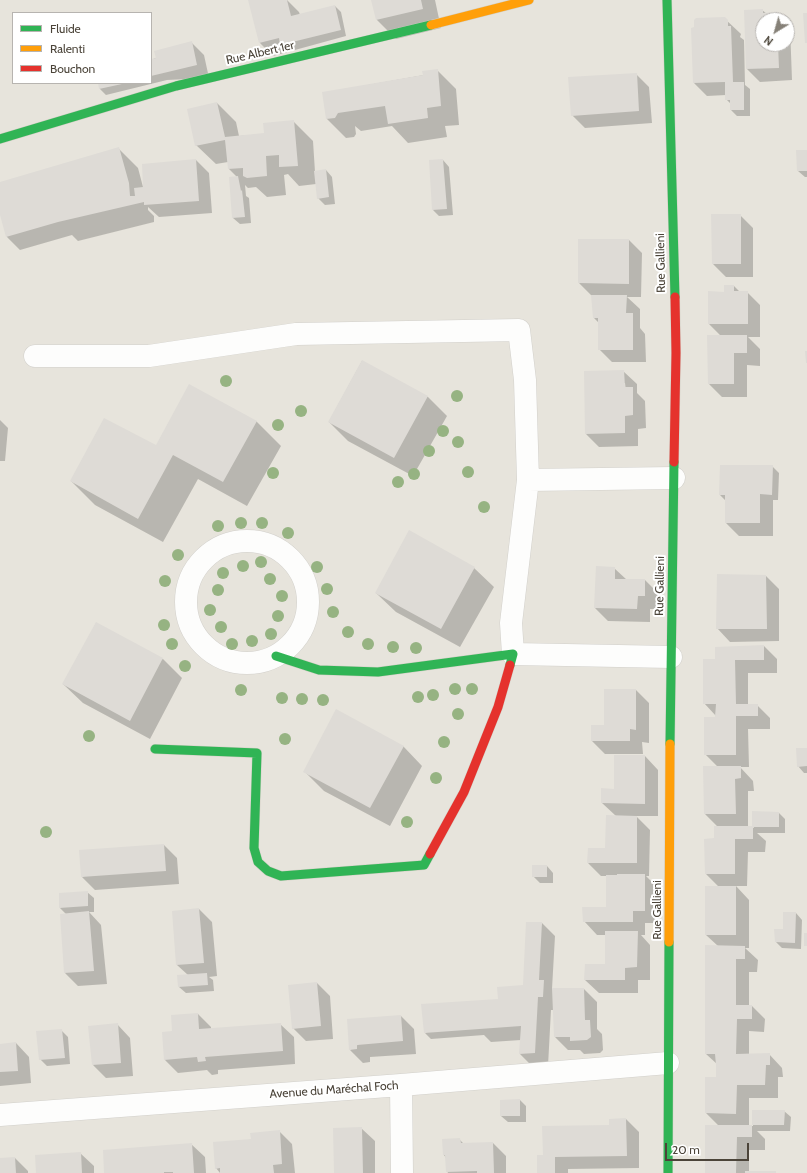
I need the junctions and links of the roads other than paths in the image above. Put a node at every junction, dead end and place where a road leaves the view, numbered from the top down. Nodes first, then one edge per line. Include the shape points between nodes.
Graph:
1 (529, 0) edge
2 (667, 0) edge
3 (0, 139) edge
4 (35, 356) dead end
5 (674, 478) junction
6 (528, 480) junction
7 (513, 654) junction
8 (276, 656) junction
9 (671, 657) junction
10 (155, 749) dead end
11 (668, 1063) junction
12 (401, 1085) junction
13 (0, 1115) edge
14 (402, 1173) edge
15 (668, 1173) edge

1 - 3 street, Rue Albert 1er via 176,86
2 - 5 street, Rue Gallieni via 676,353
4 - 6 street via 149,356 296,334 519,330 525,380
5 - 6 street
5 - 9 street, Rue Gallieni
6 - 7 street via 511,623
7 - 8 street via 378,672 320,670
7 - 9 street
7 - 10 street via 498,707 464,792 424,865 280,876 258,862 254,848 257,753
8 - 8 street via 291,644 302,628 308,610 307,591 301,573 286,554 254,541 236,542 217,548 202,560 191,576 185,599 186,613 193,631 205,646 220,658 239,663 258,662
9 - 11 street, Rue Gallieni
11 - 12 street, Avenue du Maréchal Foch
11 - 15 street, Rue Gallieni
12 - 13 street, Avenue du Maréchal Foch
12 - 14 street

